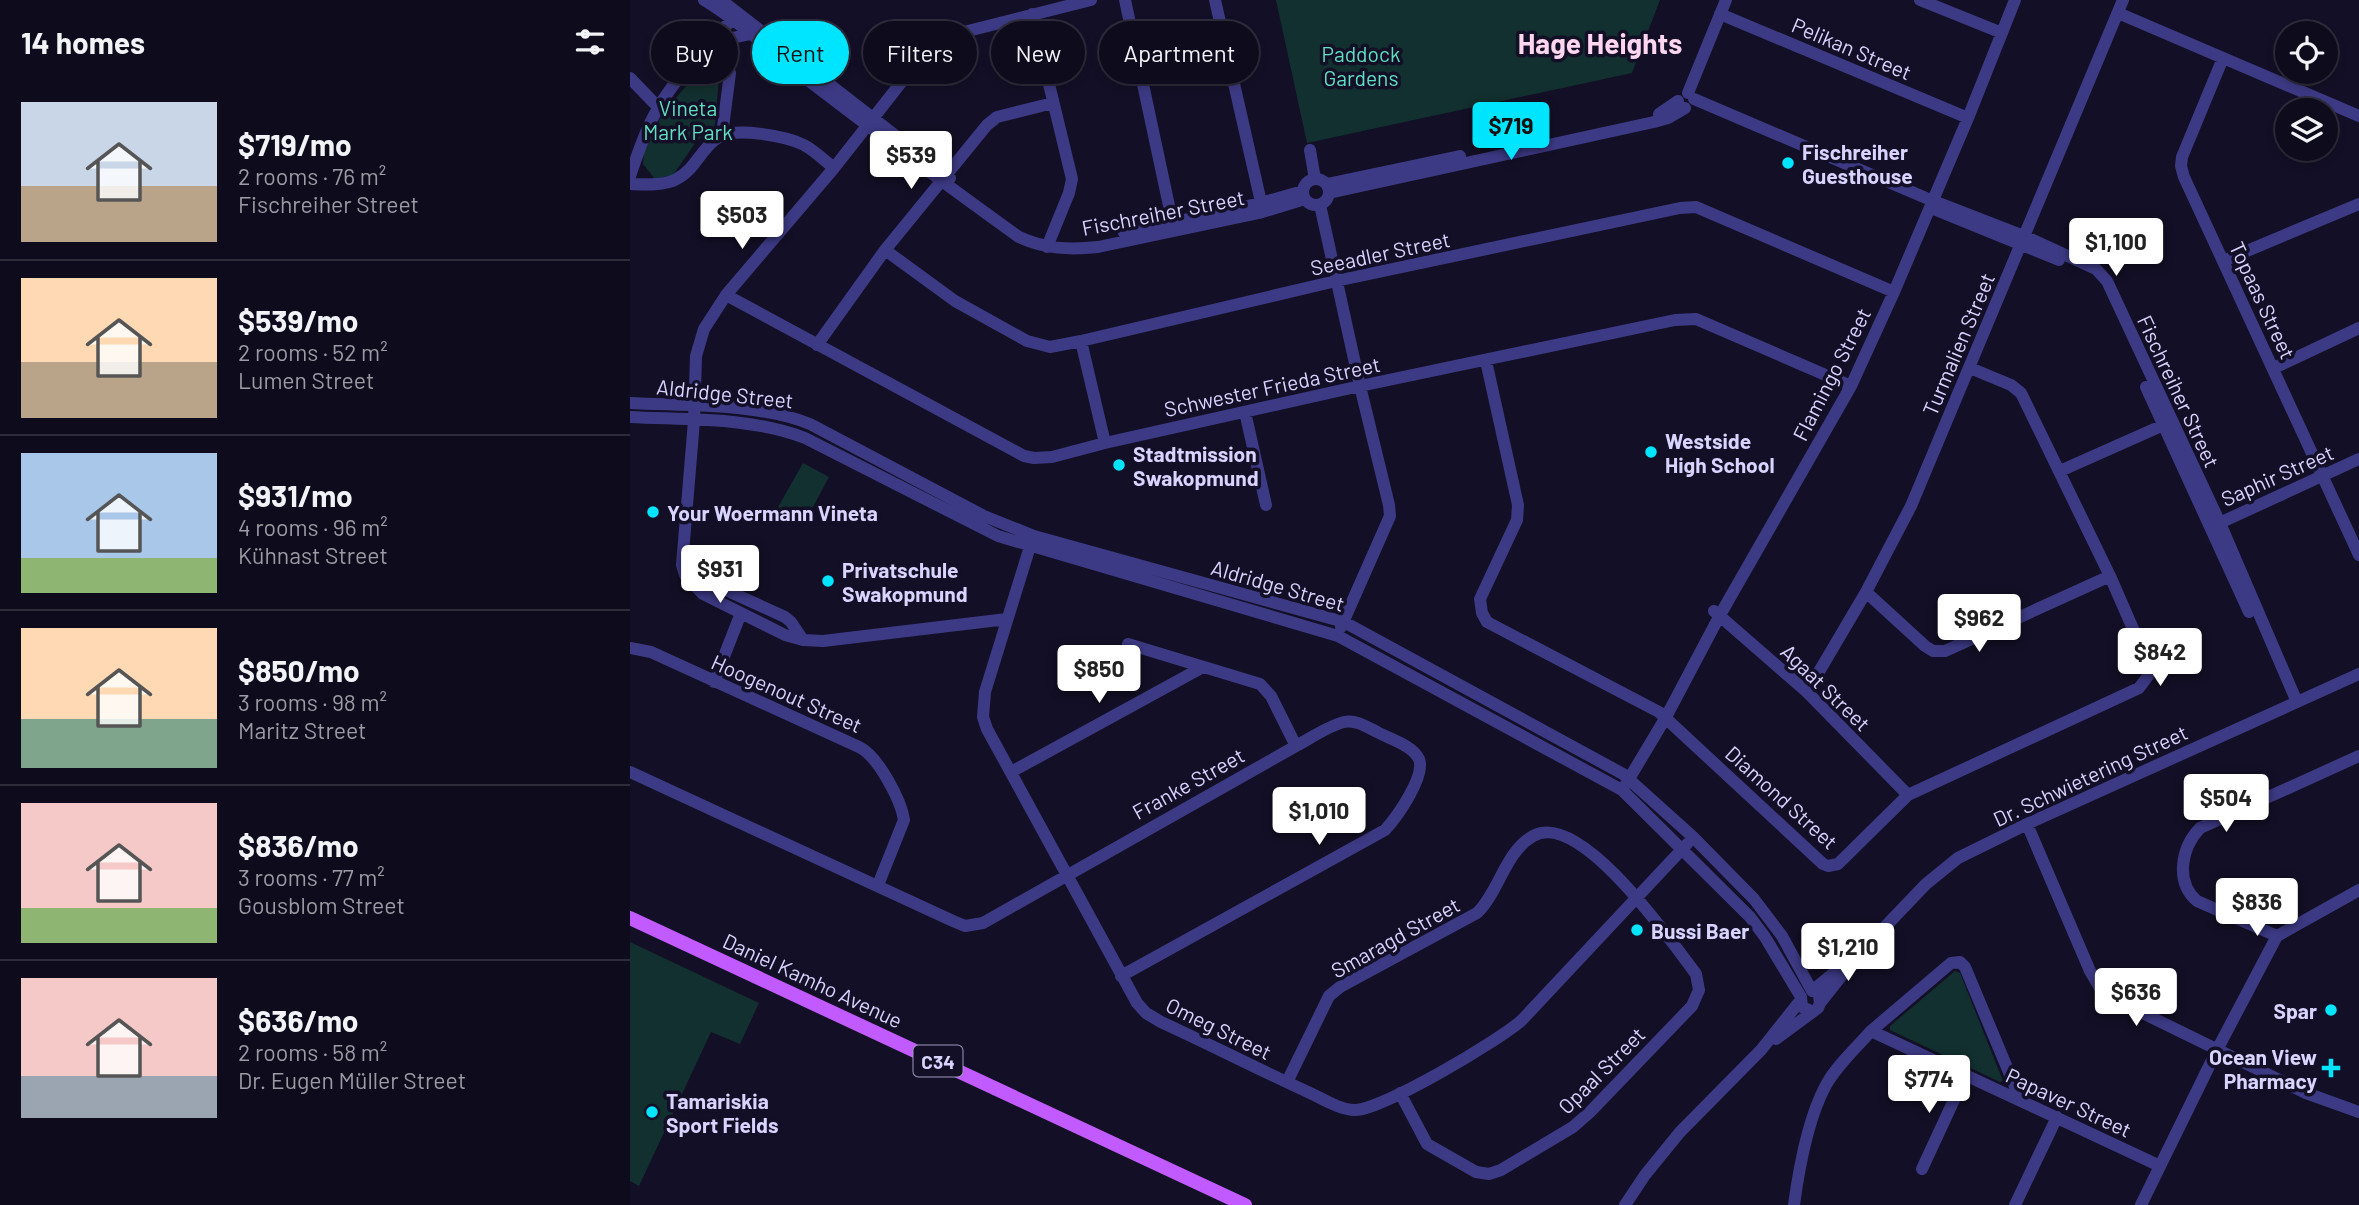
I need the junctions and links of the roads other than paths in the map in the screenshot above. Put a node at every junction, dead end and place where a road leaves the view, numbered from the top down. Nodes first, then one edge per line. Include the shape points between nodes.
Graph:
1 (704, 0) edge
2 (1091, 0) edge
3 (1125, 0) edge
4 (1215, 0) edge
5 (1726, 0) edge
6 (1920, 0) edge
7 (2008, 0) edge
8 (2015, 0) edge
9 (2123, 0) edge
10 (730, 11) edge
11 (2118, 13) junction
12 (1031, 14) junction
13 (1720, 14) junction
14 (1998, 32) junction
15 (750, 34) junction
16 (738, 37) edge
17 (2223, 58) junction
18 (630, 80) edge
19 (673, 84) edge
20 (728, 84) edge
21 (1687, 101) junction
22 (1053, 103) junction
23 (655, 105) junction
24 (2359, 116) edge
25 (1965, 117) junction
26 (870, 122) junction
27 (722, 135) junction
28 (1310, 150) dead end
29 (630, 154) edge
30 (834, 168) junction
31 (630, 176) edge
32 (943, 178) junction
33 (630, 184) edge
34 (1323, 185) junction
35 (1304, 195) junction
36 (1928, 202) junction
37 (2359, 204) edge
38 (1320, 205) junction
39 (1262, 207) junction
40 (1174, 226) junction
41 (2022, 241) junction
42 (1048, 244) junction
43 (886, 250) junction
44 (2223, 261) junction
45 (1336, 281) junction
46 (1891, 290) junction
47 (726, 295) junction
48 (2359, 328) edge
49 (1081, 341) junction
50 (817, 345) junction
51 (1486, 361) junction
52 (1970, 368) junction
53 (2274, 368) junction
54 (1847, 384) junction
55 (1360, 386) junction
56 (630, 403) edge
57 (694, 407) junction
58 (1245, 412) junction
59 (630, 417) edge
60 (694, 421) junction
61 (2167, 423) junction
62 (1105, 443) junction
63 (2359, 459) edge
64 (2060, 471) junction
65 (2322, 476) junction
66 (942, 494) junction
67 (1266, 505) dead end
68 (936, 506) junction
69 (2216, 524) junction
70 (1032, 541) junction
71 (2359, 555) edge
72 (2110, 576) junction
73 (696, 586) junction
74 (1866, 592) junction
75 (741, 613) junction
76 (1717, 613) junction
77 (1007, 619) junction
78 (1343, 622) junction
79 (1338, 636) junction
80 (803, 640) junction
81 (1128, 644) dead end
82 (630, 648) edge
83 (1203, 667) junction
84 (2359, 674) edge
85 (714, 682) junction
86 (1807, 692) junction
87 (2293, 704) junction
88 (1663, 715) junction
89 (1296, 746) junction
90 (2359, 757) edge
91 (630, 772) edge
92 (1011, 772) junction
93 (1622, 782) junction
94 (1908, 795) junction
95 (2027, 824) junction
96 (1693, 838) junction
97 (1682, 850) junction
98 (1067, 874) junction
99 (878, 885) junction
100 (2359, 890) edge
101 (1636, 897) junction
102 (630, 918) edge
103 (2277, 936) junction
104 (1863, 949) junction
105 (1121, 975) junction
106 (1804, 996) junction
107 (1816, 1007) junction
108 (1871, 1031) junction
109 (2218, 1048) junction
110 (1761, 1050) junction
111 (1966, 1074) junction
112 (1287, 1082) junction
113 (1400, 1093) junction
114 (2021, 1101) junction
115 (2359, 1112) edge
116 (2057, 1117) junction
117 (2160, 1166) junction
118 (1922, 1169) dead end
119 (1245, 1205) edge
120 (1625, 1205) edge
121 (1794, 1205) edge
122 (2015, 1205) edge
123 (2141, 1205) edge

1 - 10 street
2 - 12 street
3 - 40 street
4 - 39 street
5 - 13 street
6 - 14 street
7 - 14 street
8 - 14 street
9 - 11 street, Turmalien Street
10 - 15 street, Fischreiher Street
10 - 23 street via 690,54
10 - 26 street, Fischreiher Street
11 - 17 street
11 - 41 street, Turmalien Street
12 - 22 street
12 - 26 street via 936,42
13 - 21 street
13 - 25 street, Pelikan Street
14 - 25 street, Flamingo Street
15 - 16 street
15 - 26 street, Fischreiher Street
17 - 24 street
17 - 44 street, Topaas Street via 2181,166
18 - 23 street
19 - 23 street
20 - 27 street
21 - 34 street via 1656,115
21 - 36 street, Fischreiher Street
22 - 32 street via 998,117
22 - 42 street via 1072,179
23 - 29 street
23 - 31 street
25 - 36 street, Flamingo Street
26 - 30 street
26 - 32 street, Fischreiher Street
27 - 30 street via 788,139 817,153
27 - 33 street via 675,181
28 - 34 street
30 - 47 street
32 - 42 street, Fischreiher Street
32 - 43 street
34 - 35 street via 1305,184
34 - 38 street via 1326,200
35 - 38 street via 1310,204
35 - 39 street, Fischreiher Street
36 - 41 street, Fischreiher Street
36 - 46 street, Flamingo Street
37 - 44 street
38 - 45 street
39 - 40 street, Fischreiher Street
40 - 42 street, Fischreiher Street
41 - 52 street, Turmalien Street
41 - 61 street, Fischreiher Street via 2093,274 2100,282
43 - 49 street, Seeadler Street via 955,301 1027,341 1050,347
43 - 50 street
44 - 53 street, Topaas Street
45 - 46 street, Seeadler Street via 1696,207
45 - 49 street, Seeadler Street
45 - 55 street
46 - 54 street, Flamingo Street
47 - 50 street, Schwester Frieda Street
47 - 57 street via 699,341
48 - 53 street
49 - 62 street
50 - 62 street, Schwester Frieda Street via 1024,456 1043,459
51 - 54 street, Schwester Frieda Street via 1696,319
51 - 55 street, Schwester Frieda Street
51 - 88 street, Diamond Street via 1518,505 1517,520 1480,599 1482,613 1487,622
52 - 64 street, Diamond Street via 2021,393
52 - 74 street, Turmalien Street via 1911,506
53 - 65 street, Topaas Street
54 - 76 street, Flamingo Street
55 - 58 street, Schwester Frieda Street
55 - 78 street via 1390,516
56 - 57 street, Aldridge Street
57 - 60 street
57 - 66 street, Aldridge Street via 794,417
58 - 62 street, Schwester Frieda Street
58 - 67 street
59 - 60 street, Aldridge Street
60 - 68 street, Aldridge Street via 786,430
60 - 73 street via 682,565
61 - 64 street
61 - 69 street, Fischreiher Street
63 - 65 street, Saphir Street
64 - 72 street, Diamond Street
65 - 69 street, Saphir Street
65 - 71 street, Topaas Street
66 - 68 street
66 - 70 street, Aldridge Street
68 - 70 street, Aldridge Street via 977,527
69 - 87 street, Fischreiher Street
70 - 77 street, Omeg Street
70 - 78 street, Aldridge Street
70 - 79 street, Aldridge Street
72 - 74 street via 1945,651 1925,646
72 - 94 street, Diamond Street via 2147,661 2148,676 2139,688
73 - 75 street
73 - 80 street via 717,586 785,617
74 - 86 street, Turmalien Street
75 - 80 street
75 - 85 street
76 - 86 street, Agaat Street
76 - 88 street, Flamingo Street
77 - 80 street
77 - 92 street, Omeg Street via 983,706 987,729
78 - 79 street
78 - 93 street, Aldridge Street
79 - 93 street, Aldridge Street
81 - 83 street
82 - 85 street, Hoogenout Street via 651,652
83 - 89 street via 1260,684
83 - 92 street
84 - 87 street, Dr. Schwietering Street
85 - 99 street, Hoogenout Street via 872,755 904,820
86 - 94 street, Agaat Street
87 - 95 street, Dr. Schwietering Street
88 - 93 street, Flamingo Street
88 - 94 street, Diamond Street via 1828,866 1838,864
89 - 98 street, Franke Street
89 - 105 street, Franke Street via 1353,721 1411,750 1419,758 1418,779 1385,830
90 - 103 street via 2200,828 2189,839 2183,880 2188,893
91 - 99 street, Franke Street
92 - 98 street, Omeg Street
93 - 96 street, Aldridge Street
93 - 97 street, Aldridge Street
95 - 104 street, Dr. Schwietering Street via 1958,858
95 - 109 street via 2100,988
96 - 97 street, Omeg Street
96 - 106 street, Aldridge Street via 1769,917
97 - 101 street, Omeg Street
97 - 106 street, Aldridge Street via 1750,918
98 - 99 street, Franke Street via 972,926
98 - 105 street, Omeg Street
100 - 103 street
101 - 112 street, Smaragd Street via 1571,837 1535,834 1521,845 1477,914 1329,996
101 - 113 street, Omeg Street via 1509,1032
101 - 113 street, Opaal Street via 1696,974 1699,990 1692,1006 1573,1127 1501,1170 1476,1172 1427,1144
102 - 119 main road, Daniel Kamho Avenue / C34
103 - 109 street
104 - 106 street, Dr. Schwietering Street
104 - 107 street, Dr. Schwietering Street
105 - 112 street, Omeg Street via 1146,1013
106 - 107 street via 1805,1010
106 - 107 street via 1817,994
106 - 110 street, Dr. Schwietering Street
107 - 110 street, Dr. Schwietering Street
108 - 111 street, Papaver Street
108 - 114 street via 1951,962 1960,962
108 - 121 street via 1826,1086 1800,1163
109 - 115 street via 2306,1093
109 - 117 street
110 - 120 street, Dr. Schwietering Street via 1680,1132
111 - 114 street, Papaver Street
111 - 118 street
112 - 113 street, Omeg Street via 1353,1110
114 - 116 street, Papaver Street
116 - 117 street, Papaver Street
116 - 122 street
117 - 123 street

